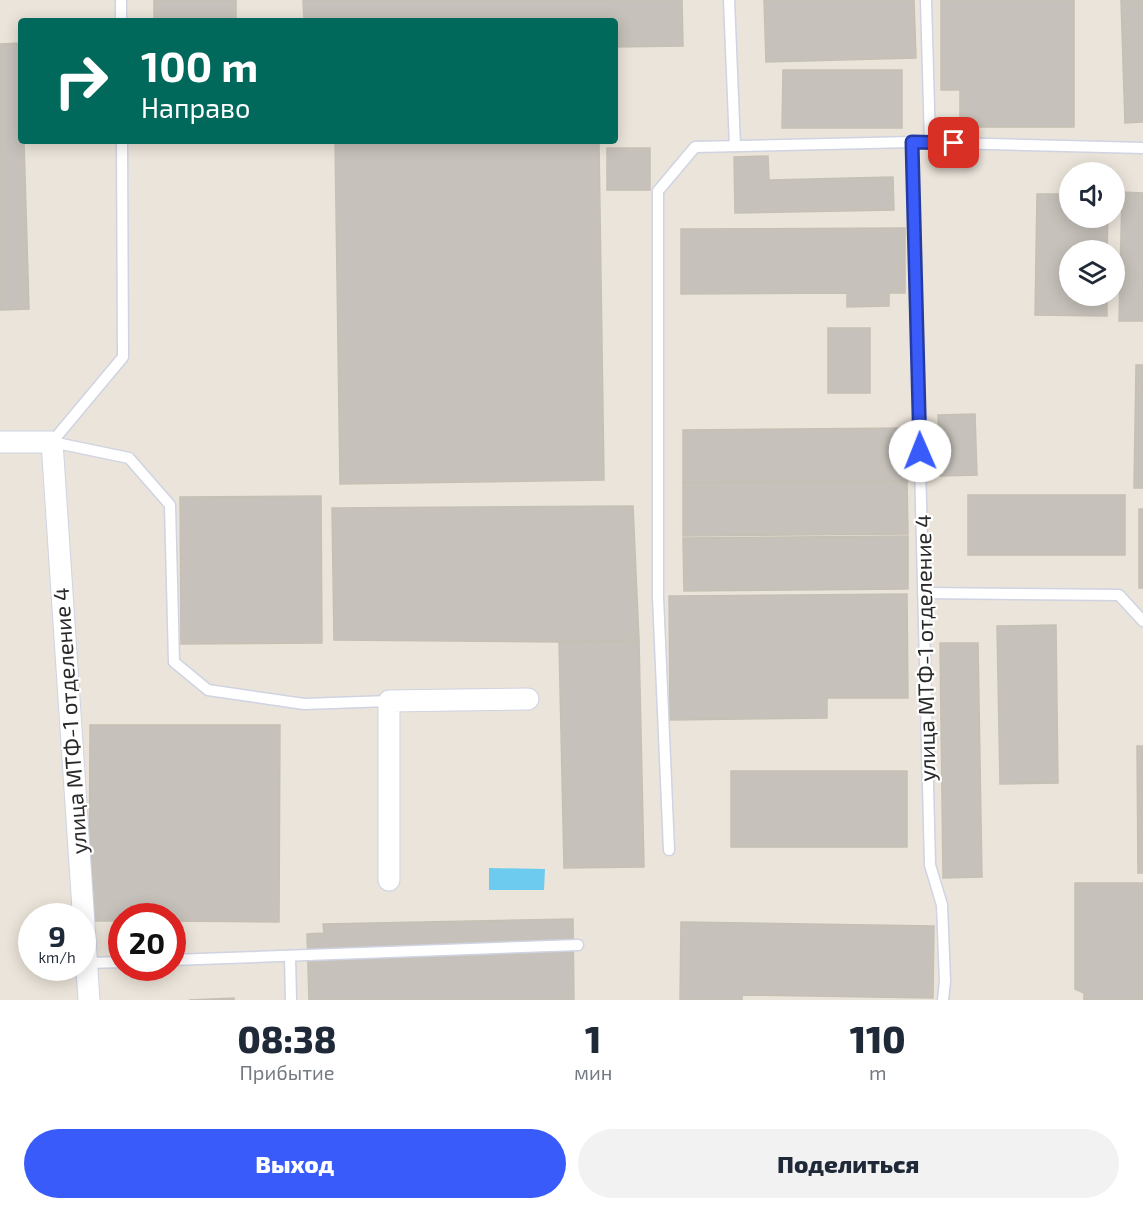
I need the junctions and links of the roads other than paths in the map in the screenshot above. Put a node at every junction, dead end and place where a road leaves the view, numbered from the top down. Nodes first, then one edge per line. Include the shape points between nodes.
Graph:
1 (729, 0) edge
2 (926, 0) edge
3 (121, 2) dead end
4 (122, 18) edge
5 (912, 142) junction
6 (930, 143) junction
7 (122, 144) edge
8 (735, 146) junction
9 (1143, 148) edge
10 (0, 442) edge
11 (52, 442) junction
12 (923, 593) junction
13 (1143, 621) edge
14 (528, 699) dead end
15 (389, 701) junction
16 (669, 850) dead end
17 (389, 880) dead end
18 (83, 903) edge
19 (578, 945) dead end
20 (290, 956) junction
21 (186, 960) edge
22 (88, 981) edge
23 (89, 1000) edge
24 (291, 1000) edge
25 (943, 1000) edge

1 - 8 lane
2 - 6 lane
3 - 4 lane
5 - 6 lane
5 - 8 lane
5 - 12 lane, улица МТФ-1 отделение 4
6 - 9 lane
7 - 11 lane via 123,357
8 - 16 lane via 695,147 658,191 658,597
10 - 11 street
11 - 15 lane via 129,458 170,505 174,662 208,690 304,704
11 - 18 street, улица МТФ-1 отделение 4
12 - 13 lane via 1119,595
12 - 25 lane, улица МТФ-1 отделение 4 via 930,865 942,904
14 - 15 street
15 - 17 street
19 - 20 lane
20 - 21 lane
20 - 24 lane
22 - 23 street, улица МТФ-1 отделение 4

